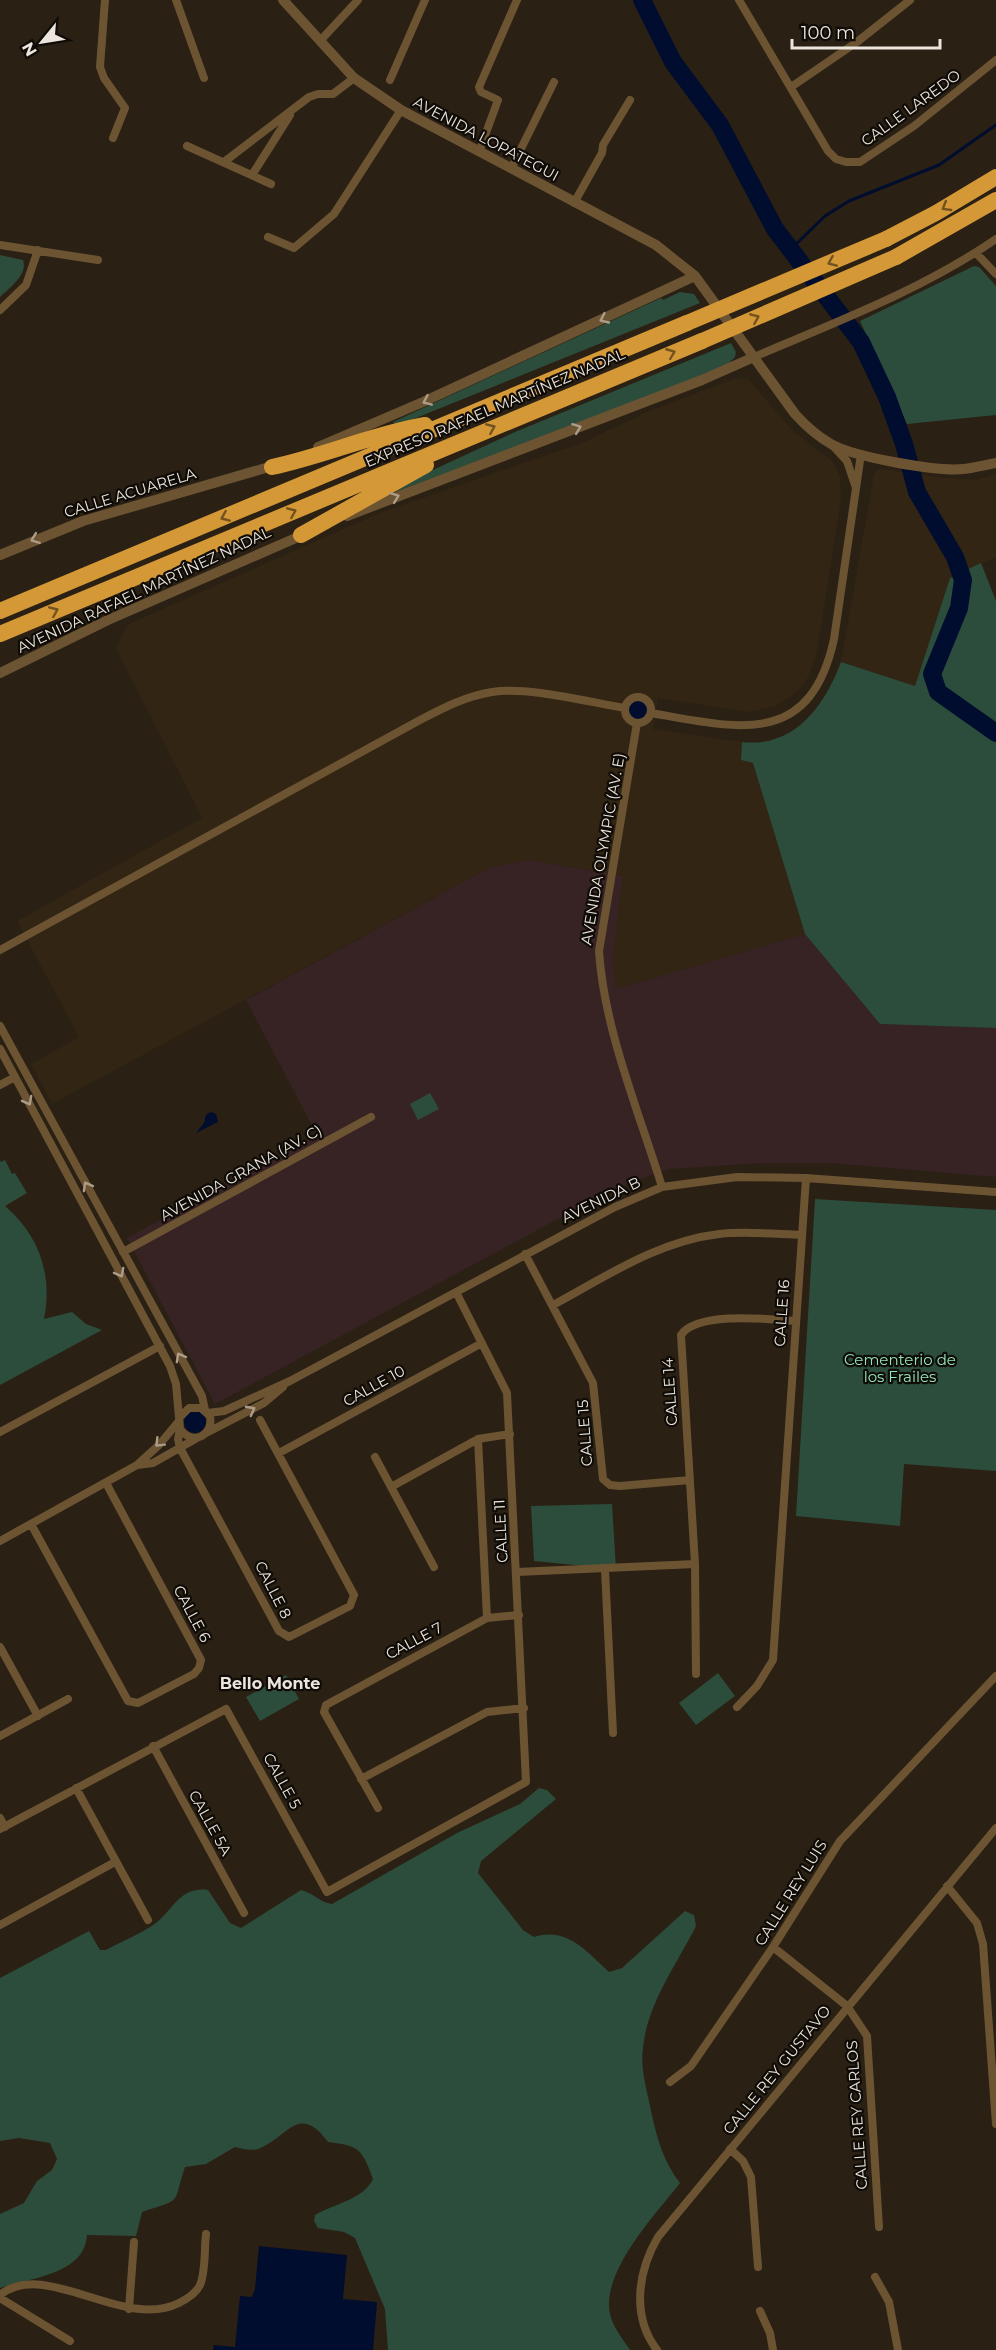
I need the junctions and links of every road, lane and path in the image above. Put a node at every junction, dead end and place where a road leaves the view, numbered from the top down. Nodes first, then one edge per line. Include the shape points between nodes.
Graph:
1 (105, 0) edge
2 (176, 0) edge
3 (283, 0) edge
4 (358, 0) edge
5 (425, 0) edge
6 (517, 0) edge
7 (910, 0) edge
8 (742, 1) edge
9 (320, 40) junction
10 (996, 60) edge
11 (204, 78) dead end
12 (354, 78) junction
13 (390, 80) dead end
14 (554, 82) dead end
15 (791, 87) junction
16 (630, 99) dead end
17 (294, 109) junction
18 (401, 110) junction
19 (113, 138) dead end
20 (187, 146) dead end
21 (479, 152) junction
22 (224, 162) junction
23 (511, 169) junction
24 (252, 175) junction
25 (996, 177) edge
26 (271, 184) dead end
27 (996, 200) edge
28 (574, 203) junction
29 (268, 237) dead end
30 (996, 239) edge
31 (0, 245) edge
32 (38, 250) junction
33 (976, 253) junction
34 (98, 260) dead end
35 (996, 274) edge
36 (695, 276) junction
37 (0, 310) edge
38 (754, 357) junction
39 (453, 421) junction
40 (460, 441) junction
41 (832, 445) junction
42 (861, 454) junction
43 (996, 463) edge
44 (272, 467) junction
45 (856, 488) junction
46 (302, 535) junction
47 (0, 555) edge
48 (0, 611) edge
49 (0, 634) edge
50 (0, 673) edge
51 (625, 708) junction
52 (651, 713) junction
53 (637, 723) junction
54 (0, 950) edge
55 (0, 1026) edge
56 (0, 1049) edge
57 (15, 1077) junction
58 (0, 1085) edge
59 (371, 1117) dead end
60 (806, 1178) junction
61 (662, 1187) junction
62 (996, 1192) edge
63 (802, 1235) junction
64 (123, 1252) junction
65 (525, 1254) junction
66 (456, 1292) junction
67 (553, 1305) junction
68 (795, 1321) junction
69 (482, 1342) junction
70 (160, 1346) junction
71 (290, 1381) junction
72 (206, 1411) junction
73 (260, 1420) dead end
74 (180, 1422) junction
75 (0, 1432) edge
76 (208, 1432) junction
77 (510, 1434) junction
78 (198, 1438) junction
79 (478, 1439) junction
80 (180, 1448) junction
81 (279, 1453) junction
82 (375, 1457) dead end
83 (137, 1465) junction
84 (690, 1480) junction
85 (106, 1483) junction
86 (391, 1487) junction
87 (31, 1524) junction
88 (0, 1541) edge
89 (695, 1564) junction
90 (434, 1567) dead end
91 (605, 1570) junction
92 (517, 1572) junction
93 (519, 1615) junction
94 (486, 1618) junction
95 (0, 1647) edge
96 (696, 1674) dead end
97 (996, 1676) edge
98 (68, 1699) dead end
99 (737, 1707) dead end
100 (524, 1708) junction
101 (38, 1716) junction
102 (613, 1733) dead end
103 (0, 1736) edge
104 (153, 1746) junction
105 (362, 1779) junction
106 (526, 1782) joint
107 (76, 1788) junction
108 (378, 1808) dead end
109 (2, 1825) edge
110 (996, 1828) edge
111 (115, 1862) junction
112 (947, 1886) junction
113 (244, 1913) dead end
114 (148, 1920) dead end
115 (0, 1925) edge
116 (773, 1947) junction
117 (847, 2006) junction
118 (670, 2082) dead end
119 (996, 2124) edge
120 (730, 2149) junction
121 (879, 2227) dead end
122 (206, 2234) dead end
123 (134, 2242) dead end
124 (758, 2267) dead end
125 (875, 2277) dead end
126 (0, 2296) edge
127 (129, 2309) junction
128 (760, 2311) dead end
129 (70, 2341) dead end
130 (657, 2350) edge
131 (773, 2350) edge
132 (898, 2350) edge

1 - 19 street via 100,67 125,108
2 - 11 street
3 - 9 street, AVENIDA LOPATEGUI
4 - 9 street
5 - 13 street
6 - 21 street via 479,87 498,100
7 - 15 street
8 - 15 street
9 - 12 street, AVENIDA LOPATEGUI
10 - 15 street, CALLE LAREDO via 914,126 860,162 836,159 828,151
12 - 17 street via 339,91 309,97
12 - 18 street, AVENIDA LOPATEGUI
14 - 23 street
16 - 28 street
17 - 22 street
17 - 24 street
18 - 21 street, AVENIDA LOPATEGUI
18 - 29 street via 334,214 294,248
20 - 22 street
21 - 23 street, AVENIDA LOPATEGUI
22 - 24 street
23 - 28 street, AVENIDA LOPATEGUI
24 - 26 street
25 -> 39 highway, EXPRESO RAFAEL MARTÍNEZ NADAL, bridge via 886,239
40 -> 27 highway, EXPRESO RAFAEL MARTÍNEZ NADAL, bridge via 896,257
28 - 36 street, AVENIDA LOPATEGUI via 656,245
30 - 33 street
31 - 32 street
32 - 34 street
32 - 37 street via 26,285
33 - 35 street
33 - 38 street via 866,310
36 - 38 street, AVENIDA LOPATEGUI
36 -> 44 street, CALLE ACUARELA
38 - 41 street, AVENIDA LOPATEGUI via 799,418
46 -> 38 street, AVENIDA RAFAEL MARTÍNEZ NADAL
39 - 44 highway via 407,428 311,459
39 -> 48 highway, EXPRESO RAFAEL MARTÍNEZ NADAL
40 - 46 highway via 420,470
49 -> 40 highway, EXPRESO RAFAEL MARTÍNEZ NADAL
41 - 42 street
41 - 45 street via 848,461
42 - 43 street via 962,470
42 - 45 street
44 -> 47 street, CALLE ACUARELA via 83,521
45 - 52 street via 834,639 825,669 811,695 795,711 764,724 731,725
46 - 50 street, AVENIDA RAFAEL MARTÍNEZ NADAL via 108,620
51 - 52 street via 629,700 641,697 650,705
51 - 53 street via 628,719
51 - 54 street via 523,692 495,691 464,699
52 - 53 street via 647,720
53 - 61 street, AVENIDA OLYMPIC (AV. E) via 599,951 601,980
64 -> 55 street
56 - 57 street, CALLE 8
57 - 58 street
57 -> 70 street, CALLE 8
59 - 64 street, AVENIDA GRANA (AV. C)
60 - 61 street, AVENIDA B via 737,1177
60 - 62 street, AVENIDA B
60 - 63 street, CALLE 16
61 - 65 street, AVENIDA B
63 - 67 street via 718,1234 686,1241 643,1257
63 - 68 street, CALLE 16
72 -> 64 street via 202,1396
65 - 66 street, AVENIDA B
65 - 67 street, CALLE 15
66 - 69 street, CALLE 11
66 - 71 street, AVENIDA B
67 - 84 street, CALLE 15 via 596,1391 603,1479 620,1486
68 - 84 street, CALLE 14 via 730,1318 683,1331
68 - 99 street, CALLE 16 via 773,1660 757,1686
69 - 77 street, CALLE 11 via 507,1393
69 - 81 street, CALLE 10
70 - 74 street, CALLE 8 via 173,1373
70 - 75 street
71 - 72 street, AVENIDA B via 224,1411
76 -> 71 street, AVENIDA B via 264,1403
72 - 74 street via 189,1408
72 - 76 street via 211,1420
73 - 81 street, CALLE 8
74 - 78 street via 186,1435
74 - 80 street, CALLE 8
74 -> 83 street
76 - 78 street
77 - 79 street
77 - 92 street, CALLE 11
78 - 80 street
79 - 86 street
79 - 94 street
80 - 81 street, CALLE 8 via 279,1631 289,1637 350,1606 354,1595
80 - 83 street via 153,1463
82 - 86 street
83 - 85 street
84 - 89 street, CALLE 14
85 - 87 street
85 - 87 street, CALLE 6 via 201,1660 194,1674 138,1703 128,1701
86 - 90 street
87 - 88 street
89 - 91 street
89 - 96 street, CALLE 14
91 - 92 street
91 - 102 street
92 - 93 street, CALLE 11
93 - 94 street, CALLE 7
93 - 100 street, CALLE 11
94 - 105 street, CALLE 7 via 326,1705 324,1712
95 - 101 street
97 - 116 street, CALLE REY LUIS via 840,1841
98 - 101 street
100 - 105 street via 487,1712
100 - 106 street, CALLE 11
101 - 103 street
104 - 106 street, CALLE 5 via 226,1708 327,1892
104 - 107 street, CALLE 5
104 - 113 street, CALLE 5A
105 - 108 street
107 - 109 street, CALLE 5
107 - 111 street
110 - 112 street, CALLE REY GUSTAVO
111 - 114 street
111 - 115 street
112 - 117 street, CALLE REY GUSTAVO
112 - 119 street via 977,1923 983,1944
116 - 117 street, CALLE REY CARLOS
116 - 118 street, CALLE REY LUIS via 692,2066
117 - 120 street, CALLE REY GUSTAVO
117 - 121 street, CALLE REY CARLOS via 863,2027 868,2044
120 - 124 street via 743,2161 751,2177
120 - 130 street, CALLE REY GUSTAVO via 658,2237 645,2264 639,2294 642,2315
122 - 127 street via 200,2284 195,2292 166,2309
123 - 127 street
125 - 132 street via 889,2302
126 - 127 street via 16,2287 47,2286
126 - 129 street
128 - 131 street

